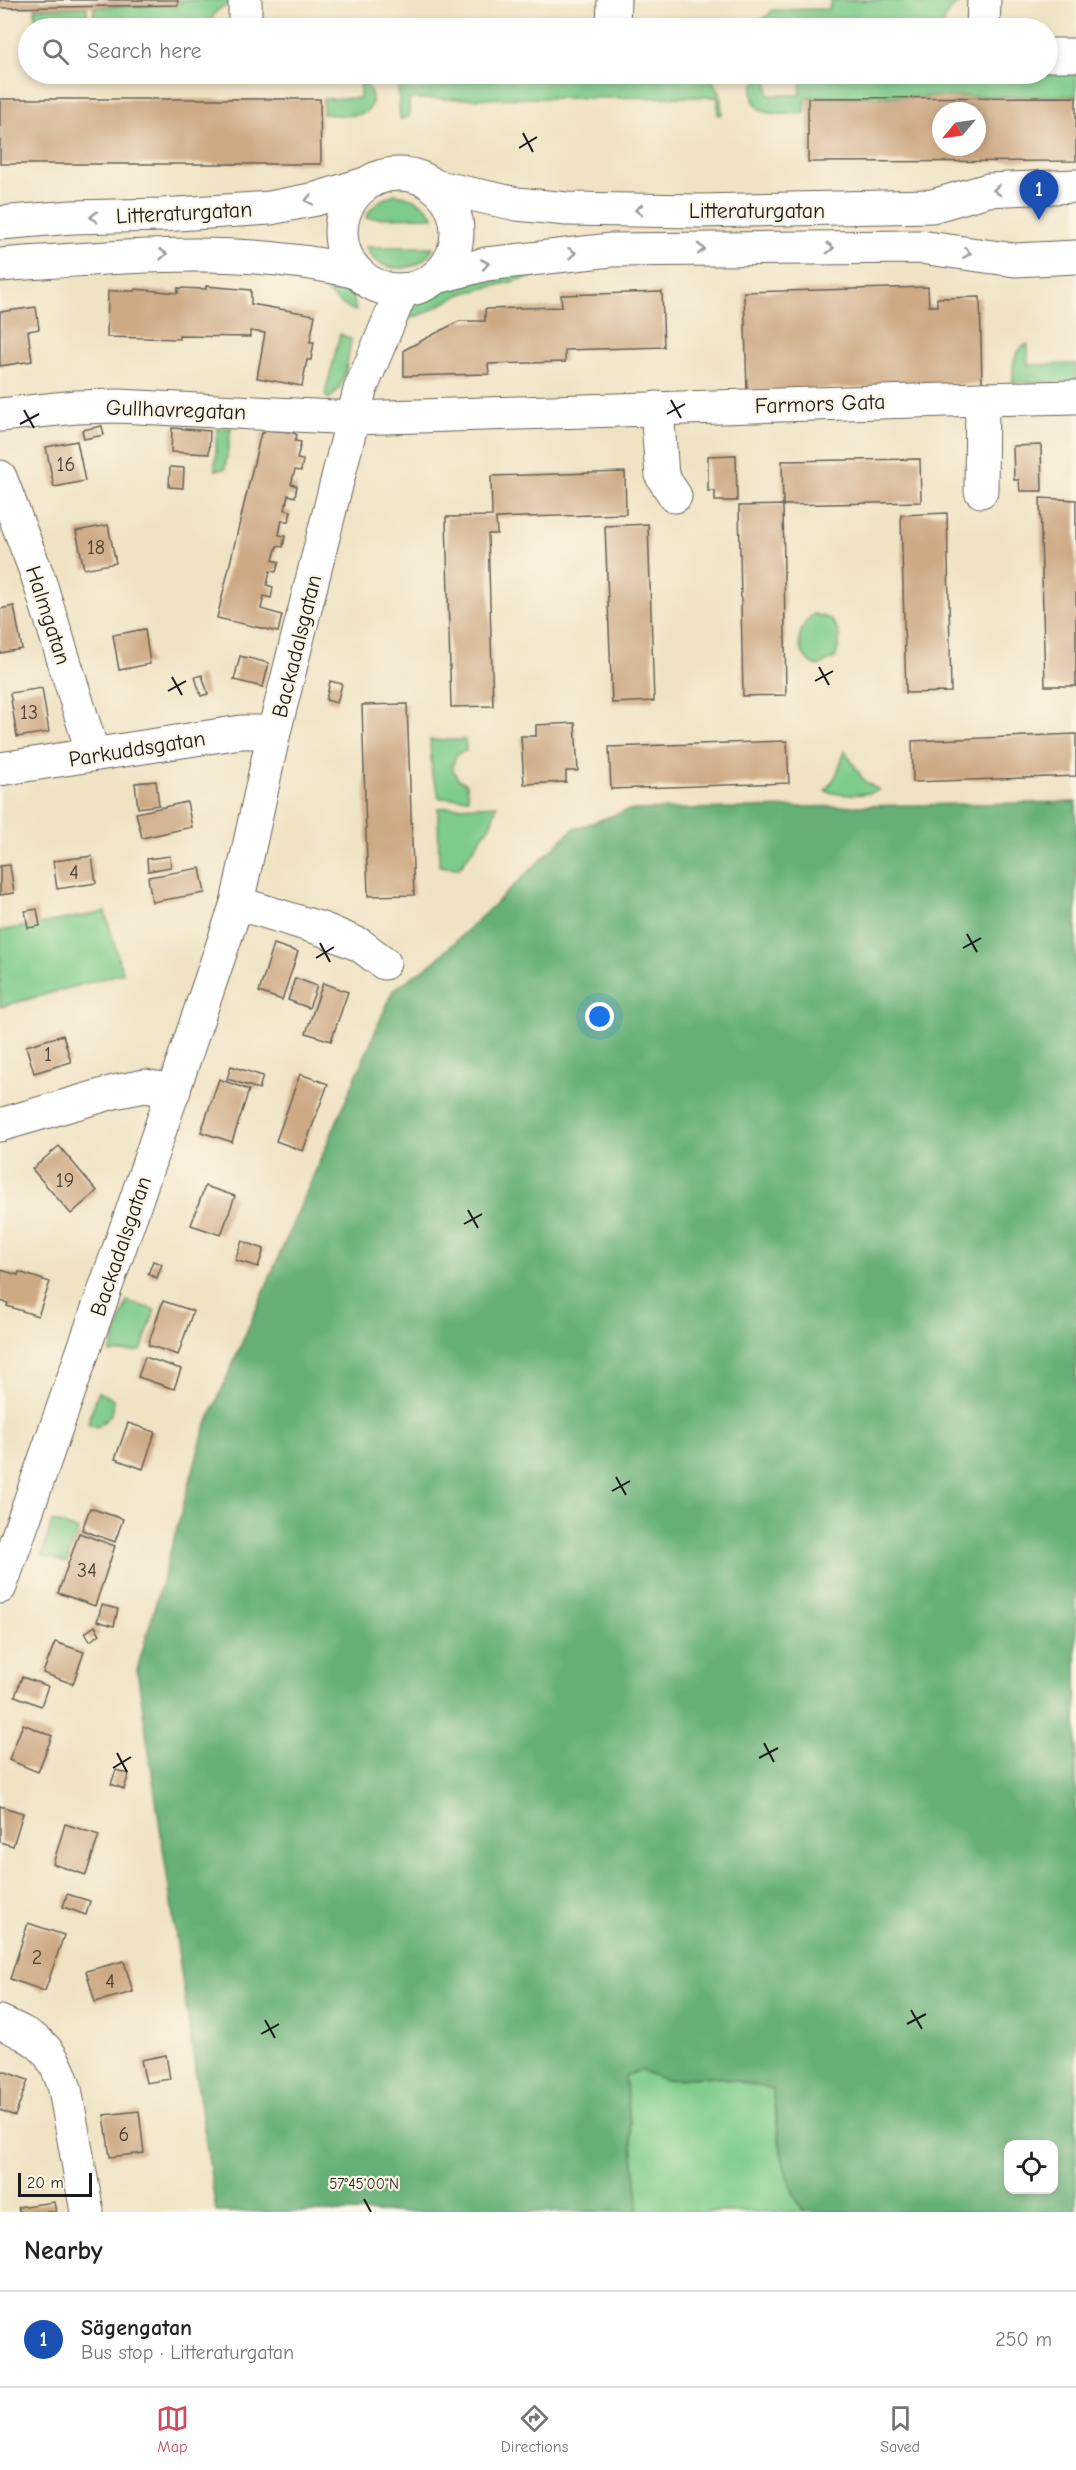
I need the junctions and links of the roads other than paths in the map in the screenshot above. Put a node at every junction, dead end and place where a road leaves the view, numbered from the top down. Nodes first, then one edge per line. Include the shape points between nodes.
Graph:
1 (245, 0) edge
2 (614, 0) edge
3 (984, 0) edge
4 (245, 18) edge
5 (613, 18) edge
6 (983, 18) edge
7 (1058, 55) edge
8 (1076, 55) edge
9 (365, 184) junction
10 (1076, 186) edge
11 (438, 187) junction
12 (0, 223) edge
13 (1076, 257) edge
14 (0, 265) edge
15 (437, 277) junction
16 (377, 282) junction
17 (1076, 397) edge
18 (982, 399) junction
19 (357, 404) junction
20 (657, 408) junction
21 (0, 415) edge
22 (0, 477) edge
23 (981, 491) dead end
24 (675, 496) dead end
25 (274, 732) junction
26 (93, 754) junction
27 (0, 769) edge
28 (237, 903) junction
29 (384, 963) dead end
30 (174, 1091) junction
31 (0, 1125) edge
32 (0, 1587) edge
33 (0, 2022) edge
34 (87, 2212) edge

1 - 4 street
2 - 5 street
3 - 6 street
7 - 8 street
9 - 11 street, Litteraturgatan via 402,173
9 -> 12 street, Litteraturgatan via 270,208
9 - 16 street via 347,205 341,232 348,260
10 -> 11 street, Litteraturgatan via 988,190 932,206 698,211 567,209 517,204
11 - 15 street via 453,208 458,232 453,257
15 -> 13 street, Litteraturgatan via 486,264 611,250 920,247 1015,260
14 -> 16 street, Litteraturgatan via 170,253 238,255 331,266
15 - 16 street, Litteraturgatan via 426,284
16 - 19 street, Backadalsgatan
17 - 18 street, Farmors Gata
18 - 20 street, Farmors Gata
18 - 23 street
19 - 20 street, Farmors Gata
19 - 21 street, Gullhavregatan via 76,407
19 - 25 street, Backadalsgatan
20 - 24 street via 662,476
22 - 26 street, Halmgatan via 38,578
25 - 26 street, Parkuddsgatan via 241,732
25 - 28 street, Backadalsgatan
26 - 27 street, Parkuddsgatan
28 - 29 street via 322,929 360,945
28 - 30 street, Backadalsgatan
30 - 31 street via 145,1086 114,1092
30 - 32 street, Backadalsgatan
33 - 34 street via 42,2044 60,2072

